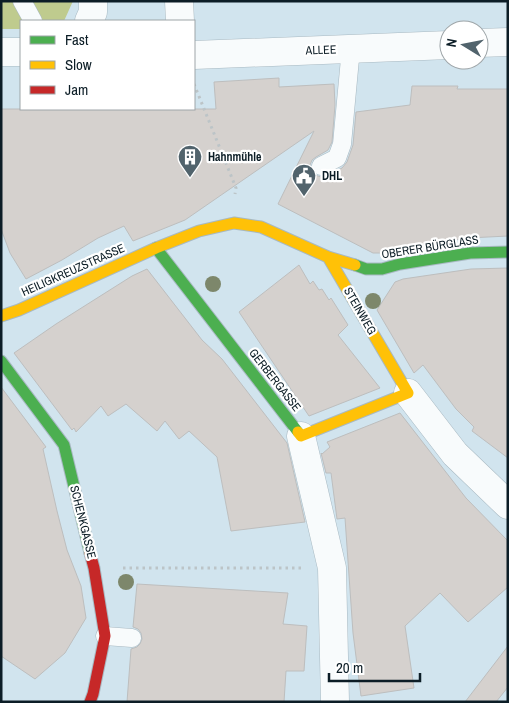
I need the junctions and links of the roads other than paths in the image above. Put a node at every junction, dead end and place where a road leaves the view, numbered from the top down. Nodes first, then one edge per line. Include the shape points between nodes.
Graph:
1 (22, 1) edge
2 (93, 1) edge
3 (179, 1) edge
4 (32, 20) edge
5 (89, 20) edge
6 (180, 20) edge
7 (508, 42) edge
8 (489, 43) edge
9 (439, 45) edge
10 (351, 48) junction
11 (1, 52) edge
12 (20, 52) edge
13 (195, 55) edge
14 (321, 166) dead end
15 (156, 248) junction
16 (508, 252) edge
17 (328, 258) junction
18 (1, 316) edge
19 (1, 361) edge
20 (408, 393) junction
21 (301, 436) junction
22 (508, 505) edge
23 (105, 636) junction
24 (132, 638) dead end
25 (90, 702) edge
26 (335, 702) edge

1 - 4 lane
2 - 5 street
3 - 6 street
7 - 8 street
9 - 10 street, ALLEE
10 - 13 street, ALLEE
10 - 14 lane via 342,144 337,158
11 - 12 street
15 - 17 street via 199,231 234,223 261,227
15 - 18 street, HEILIGKREUZSTRASSE
15 - 21 street, GERBERGASSE
16 - 17 street, OBERER BÜRGLASS via 470,253 382,269 366,269
17 - 20 street, STEINWEG
19 - 23 street, SCHENKGASSE via 64,446 94,568
20 - 21 street
20 - 22 street, STEINWEG via 455,454
21 - 26 street via 332,568
23 - 24 lane
23 - 25 street, SCHENKGASSE

